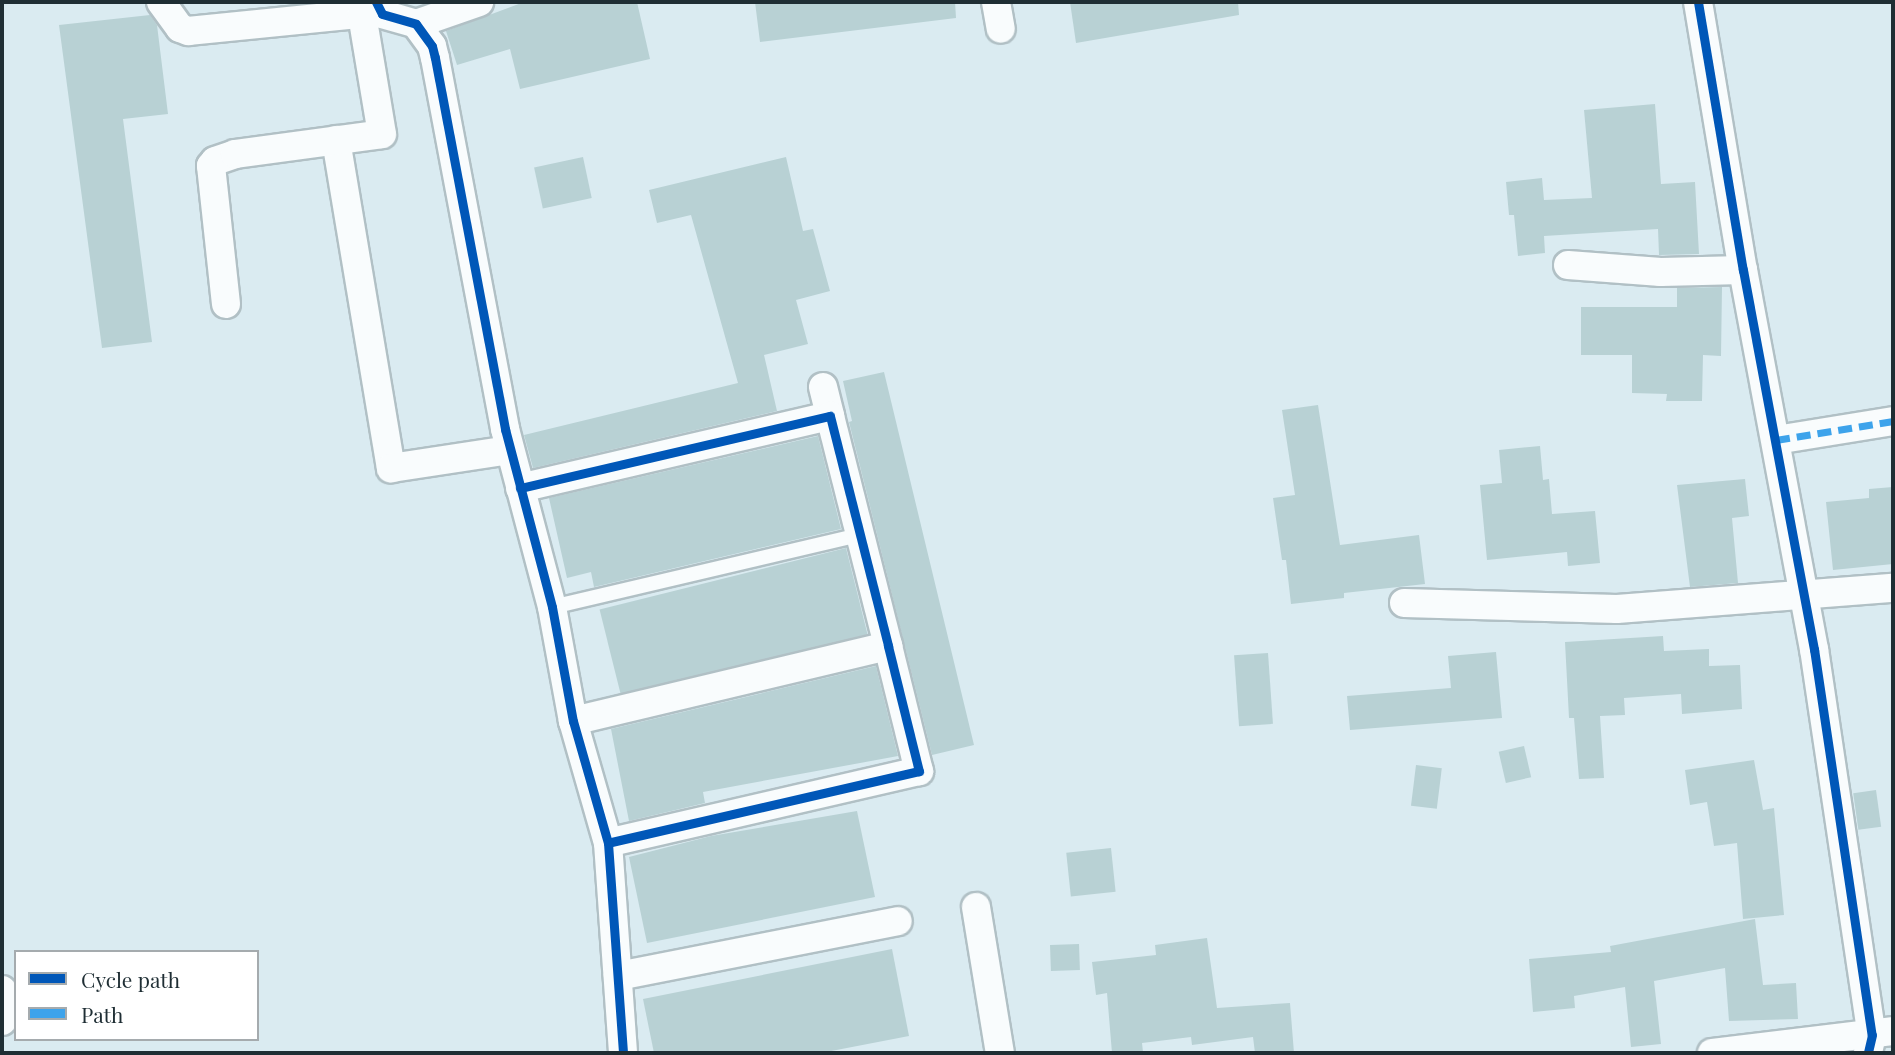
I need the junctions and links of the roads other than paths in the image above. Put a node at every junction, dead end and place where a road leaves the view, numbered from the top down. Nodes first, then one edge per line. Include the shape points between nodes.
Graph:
1 (161, 2) edge
2 (479, 2) edge
3 (1698, 2) edge
4 (372, 9) edge
5 (415, 24) junction
6 (336, 140) junction
7 (1567, 265) dead end
8 (1743, 270) junction
9 (226, 304) dead end
10 (823, 387) dead end
11 (830, 416) junction
12 (1893, 421) edge
13 (1776, 440) junction
14 (510, 450) junction
15 (520, 488) junction
16 (859, 535) junction
17 (1893, 587) edge
18 (1805, 593) junction
19 (1404, 603) dead end
20 (552, 607) junction
21 (888, 646) junction
22 (573, 721) junction
23 (608, 844) junction
24 (976, 907) dead end
25 (898, 920) dead end
26 (618, 976) junction
27 (2, 990) edge
28 (2, 1021) edge
29 (1878, 1040) edge
30 (623, 1053) edge
31 (1000, 1053) edge
32 (1712, 1053) edge

1 - 4 street via 180,28 188,31
2 - 5 street
3 - 8 street
4 - 5 street
4 - 6 street via 382,134
5 - 14 street via 435,58
6 - 9 street via 235,154 211,166
6 - 14 street via 391,468
7 - 8 street via 1661,272
8 - 13 street
10 - 11 street
11 - 15 street
11 - 16 street
12 - 13 street
13 - 18 street
14 - 15 street
15 - 20 street
16 - 20 lane
16 - 21 street
17 - 18 street
18 - 19 street via 1617,609
18 - 29 street
20 - 22 street
21 - 22 street
21 - 23 street via 919,771
22 - 23 street
23 - 26 street
24 - 31 street
25 - 26 street
26 - 30 street
27 - 28 street
29 - 32 street

